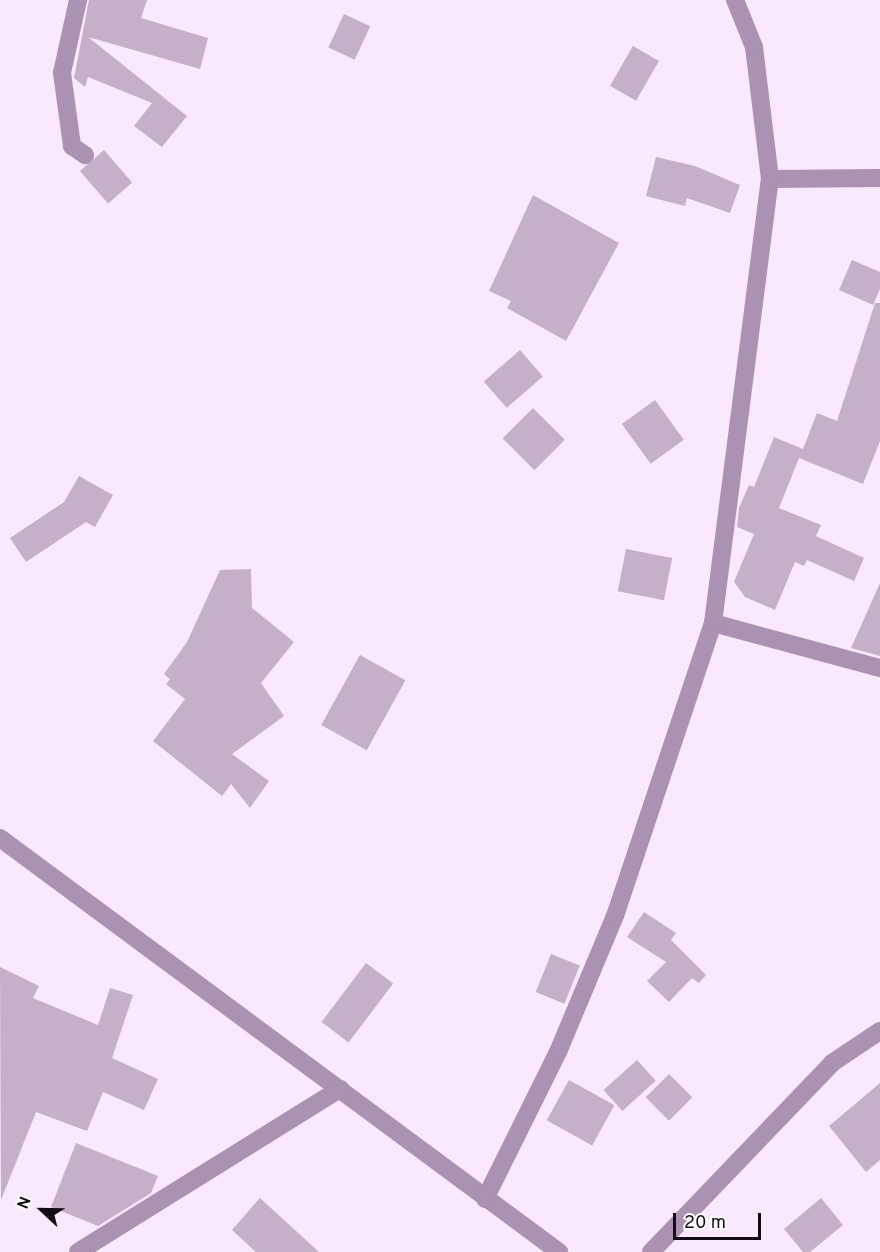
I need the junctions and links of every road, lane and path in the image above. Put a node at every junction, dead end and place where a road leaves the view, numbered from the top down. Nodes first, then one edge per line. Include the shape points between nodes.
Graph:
1 (78, 0) edge
2 (735, 0) edge
3 (85, 156) dead end
4 (770, 179) junction
5 (879, 179) edge
6 (713, 623) junction
7 (880, 668) edge
8 (0, 838) edge
9 (880, 1031) edge
10 (340, 1089) junction
11 (485, 1199) junction
12 (78, 1252) edge
13 (559, 1252) edge
14 (651, 1252) edge

1 - 3 street via 62,74 72,146
2 - 4 street via 754,47
4 - 5 street
4 - 6 street
6 - 7 street
6 - 11 street via 615,916 558,1052
8 - 10 street
9 - 14 street via 832,1063
10 - 11 street
10 - 12 street
11 - 13 street

